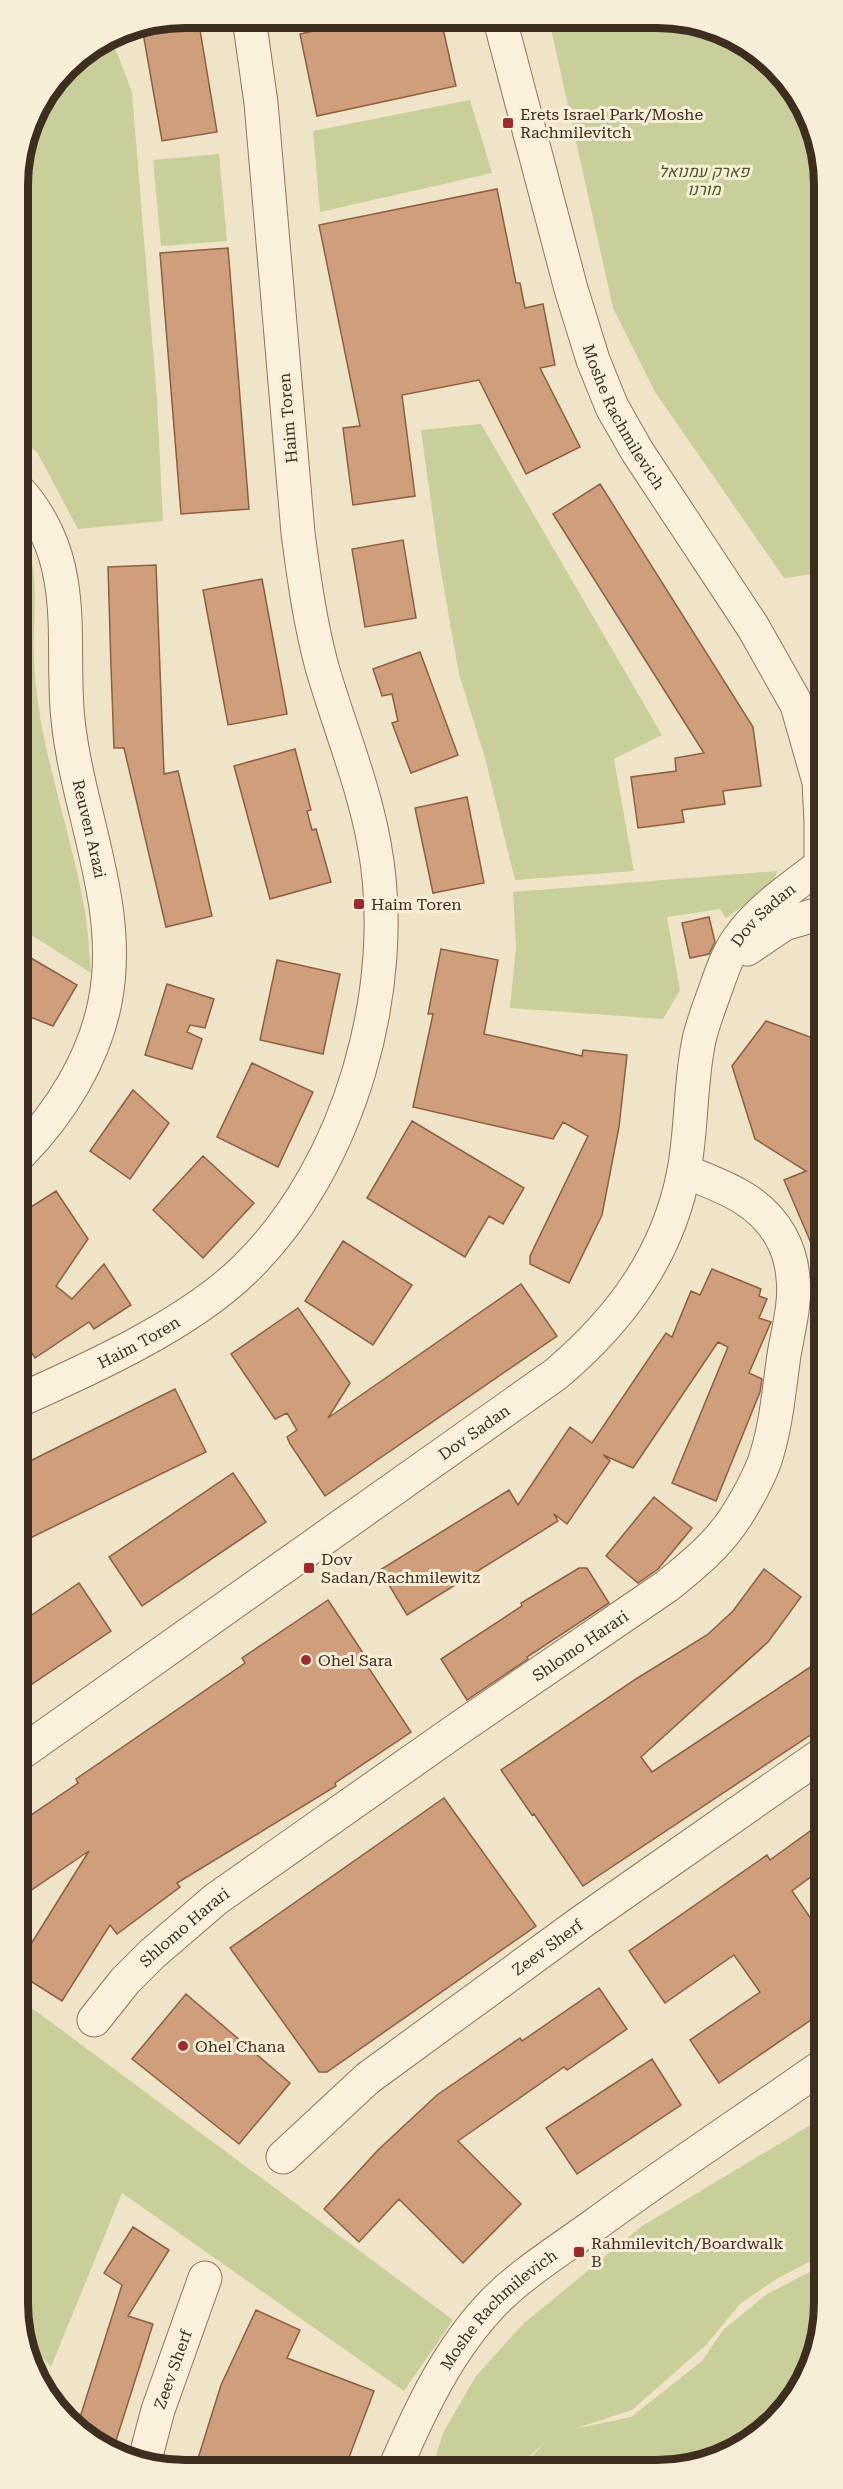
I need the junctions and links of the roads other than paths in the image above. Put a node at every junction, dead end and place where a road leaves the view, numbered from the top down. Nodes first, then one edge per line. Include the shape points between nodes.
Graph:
1 (502, 28) edge
2 (251, 29) edge
3 (29, 504) edge
4 (814, 762) edge
5 (814, 865) edge
6 (814, 915) edge
7 (724, 967) junction
8 (29, 1145) edge
9 (684, 1171) junction
10 (28, 1396) edge
11 (28, 1749) edge
12 (814, 1760) edge
13 (94, 2020) dead end
14 (814, 2073) edge
15 (283, 2157) dead end
16 (205, 2278) dead end
17 (146, 2455) edge
18 (399, 2460) edge

1 - 4 street, Moshe Rachmilevich via 571,289 612,407 772,659 797,705
2 - 10 street, Haim Toren via 261,103 305,589 322,667 365,804 379,876 382,910 376,994 356,1079 329,1150 296,1207 245,1269 177,1320
3 - 8 street, Reuven Arazi via 42,522 61,579 68,720 104,892 110,967 96,1037 82,1070
5 - 7 street, Dov Sadan via 739,938
6 - 7 street, Dov Sadan via 784,924
7 - 9 street, Dov Sadan via 699,1040
9 - 11 street, Dov Sadan via 660,1251 637,1288 584,1350 556,1374
9 - 13 street, Shlomo Harari via 750,1200 767,1216 781,1236 794,1280 773,1426 764,1462 736,1516 719,1540 667,1586 216,1899 152,1954
12 - 15 street, Zeev Sherf via 583,1921 368,2078
14 - 18 street, Moshe Rachmilevich via 606,2216 495,2301 444,2367
16 - 17 street, Zeev Sherf

